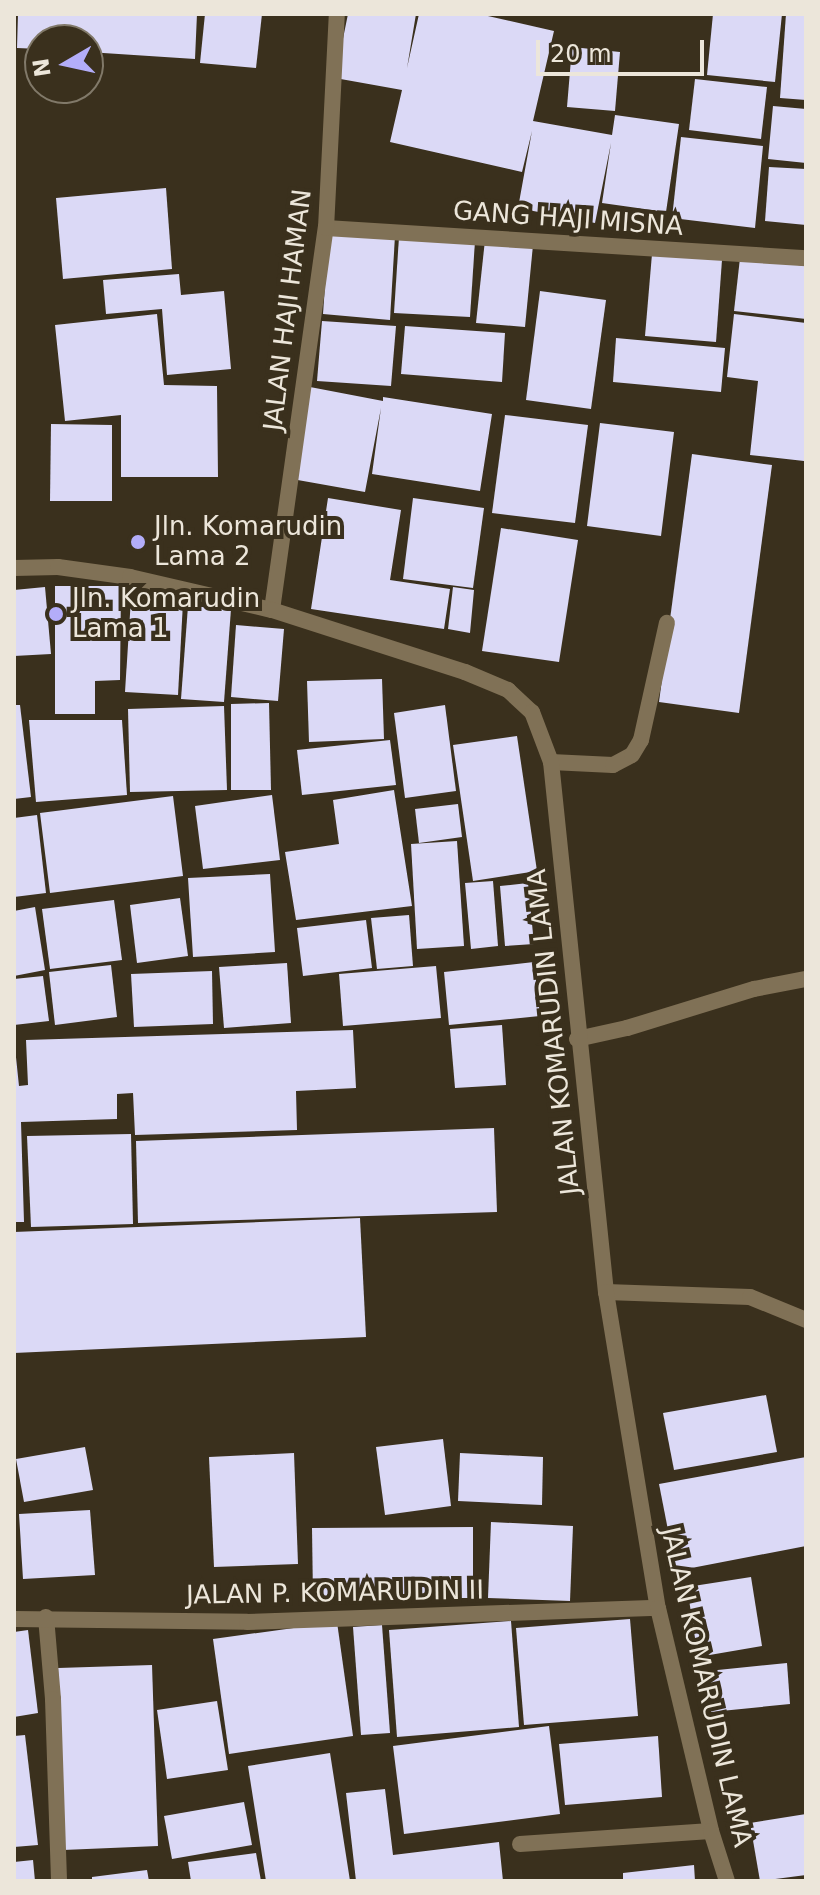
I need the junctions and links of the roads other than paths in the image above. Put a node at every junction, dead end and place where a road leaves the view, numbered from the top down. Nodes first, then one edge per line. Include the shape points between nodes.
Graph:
1 (337, 14) edge
2 (326, 228) junction
3 (806, 258) edge
4 (14, 568) edge
5 (272, 610) junction
6 (667, 623) dead end
7 (551, 762) junction
8 (806, 979) edge
9 (577, 1039) junction
10 (606, 1292) junction
11 (806, 1320) edge
12 (658, 1608) junction
13 (46, 1617) junction
14 (14, 1619) edge
15 (711, 1831) junction
16 (520, 1844) dead end
17 (59, 1880) edge
18 (727, 1881) edge

1 - 2 street, JALAN HAJI HAMAN
2 - 3 street, GANG HAJI MISNA
2 - 5 street, JALAN HAJI HAMAN
4 - 5 street, JALAN KOMARUDIN LAMA via 58,567 130,577
5 - 7 street, JALAN KOMARUDIN LAMA via 508,690 532,712
6 - 7 street via 641,740 632,755 613,765
7 - 9 street, JALAN KOMARUDIN LAMA
8 - 9 street
9 - 10 street, JALAN KOMARUDIN LAMA
10 - 11 street via 750,1297
10 - 12 street, JALAN KOMARUDIN LAMA
12 - 13 street, JALAN P. KOMARUDIN II via 247,1622
12 - 15 street, JALAN KOMARUDIN LAMA
13 - 14 street, JALAN P. KOMARUDIN II
13 - 17 street
15 - 16 street
15 - 18 street, JALAN KOMARUDIN LAMA

